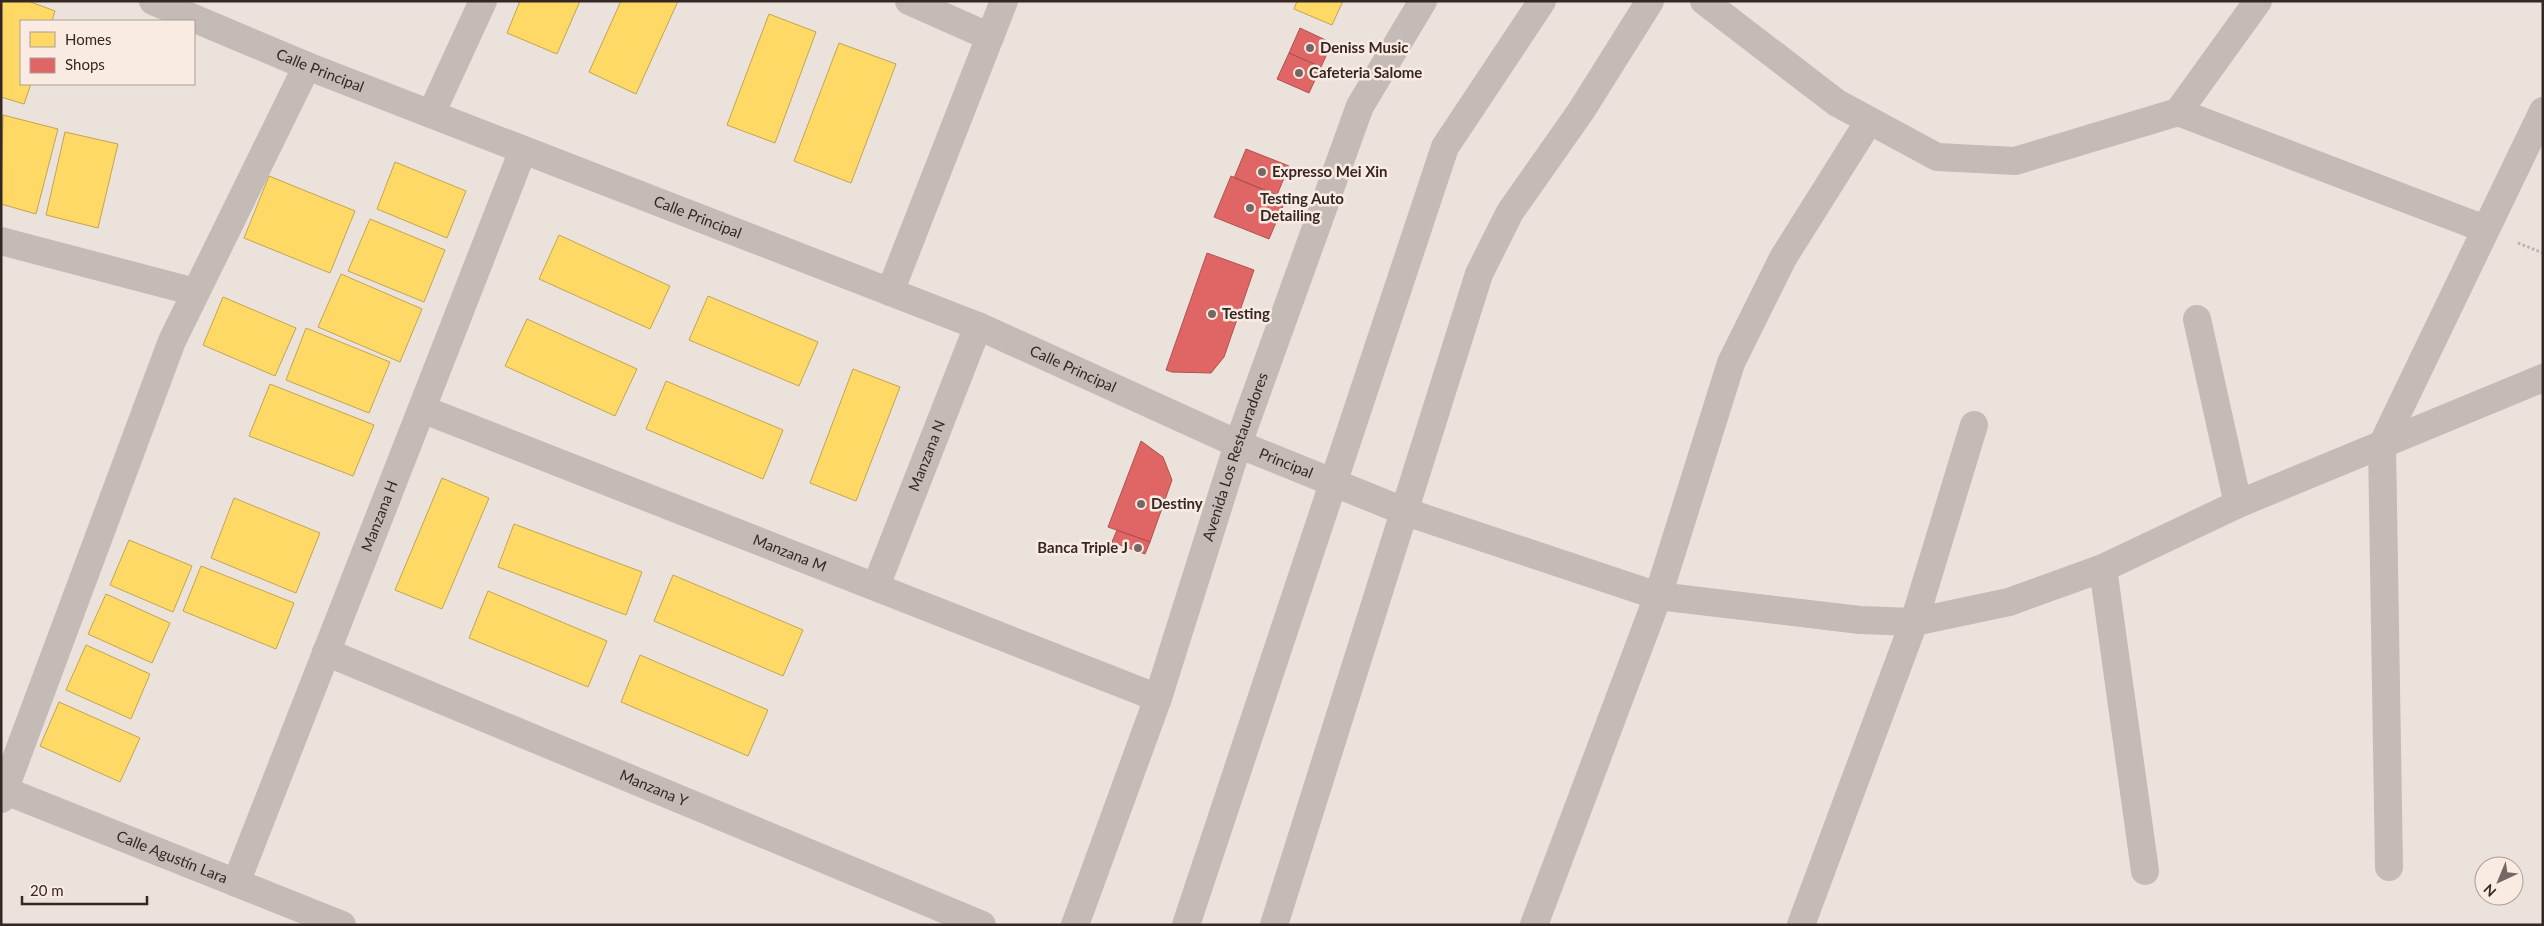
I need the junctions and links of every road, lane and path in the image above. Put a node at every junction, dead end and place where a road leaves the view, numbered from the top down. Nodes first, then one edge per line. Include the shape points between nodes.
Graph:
1 (152, 1) edge
2 (483, 1) edge
3 (908, 1) edge
4 (1004, 1) edge
5 (1423, 1) edge
6 (1542, 1) edge
7 (1650, 1) edge
8 (1704, 1) edge
9 (2258, 1) edge
10 (990, 37) junction
11 (307, 66) junction
12 (2543, 111) edge
13 (2178, 112) junction
14 (430, 114) junction
15 (1869, 121) junction
16 (523, 150) junction
17 (2485, 229) junction
18 (1, 242) edge
19 (194, 292) junction
20 (890, 292) junction
21 (2197, 319) dead end
22 (978, 326) junction
23 (2543, 378) edge
24 (422, 409) junction
25 (1974, 425) dead end
26 (1238, 444) junction
27 (2382, 445) junction
28 (1333, 483) junction
29 (2238, 504) junction
30 (1406, 512) junction
31 (2103, 568) junction
32 (876, 586) junction
33 (1658, 596) junction
34 (1914, 622) junction
35 (326, 652) junction
36 (1158, 698) junction
37 (2, 793) edge
38 (2389, 867) dead end
39 (2145, 871) dead end
40 (236, 883) junction
41 (342, 925) edge
42 (982, 925) edge
43 (1075, 925) edge
44 (1186, 925) edge
45 (1274, 925) edge
46 (1534, 925) edge
47 (1801, 925) edge

1 - 11 street, Calle Principal
2 - 14 street
3 - 10 street
4 - 10 street
5 - 26 street, Avenida Los Restauradores via 1360,106
6 - 28 street via 1446,147
7 - 30 street via 1581,111 1510,212 1479,274
8 - 15 street via 1837,103
9 - 13 street
10 - 20 street
11 - 14 street, Calle Principal
11 - 19 street
12 - 17 street
13 - 15 street via 2015,160 1937,156
13 - 17 street
14 - 16 street, Calle Principal
15 - 33 street via 1783,258 1731,363
16 - 20 street, Calle Principal
16 - 24 street, Manzana H
17 - 27 street
18 - 19 street
19 - 37 street via 172,341
20 - 22 street, Calle Principal
21 - 29 street
22 - 26 street, Calle Principal
22 - 32 street, Manzana N
23 - 27 street, Principal
24 - 32 street, Manzana M
24 - 35 street, Manzana H
25 - 34 street
26 - 28 street, Principal
26 - 36 street, Avenida Los Restauradores
27 - 29 street, Principal
27 - 38 street
28 - 30 street, Principal
28 - 44 street
29 - 31 street, Principal
30 - 33 street, Principal
30 - 45 street
31 - 34 street, Principal via 2008,602
31 - 39 street
32 - 36 street, Manzana M
33 - 34 street, Principal via 1860,620
33 - 46 street
34 - 47 street
35 - 40 street, Manzana H
35 - 42 street, Manzana Y
36 - 43 street, Avenida Los Restauradores
37 - 40 street, Calle Agustín Lara
40 - 41 street, Calle Agustín Lara

